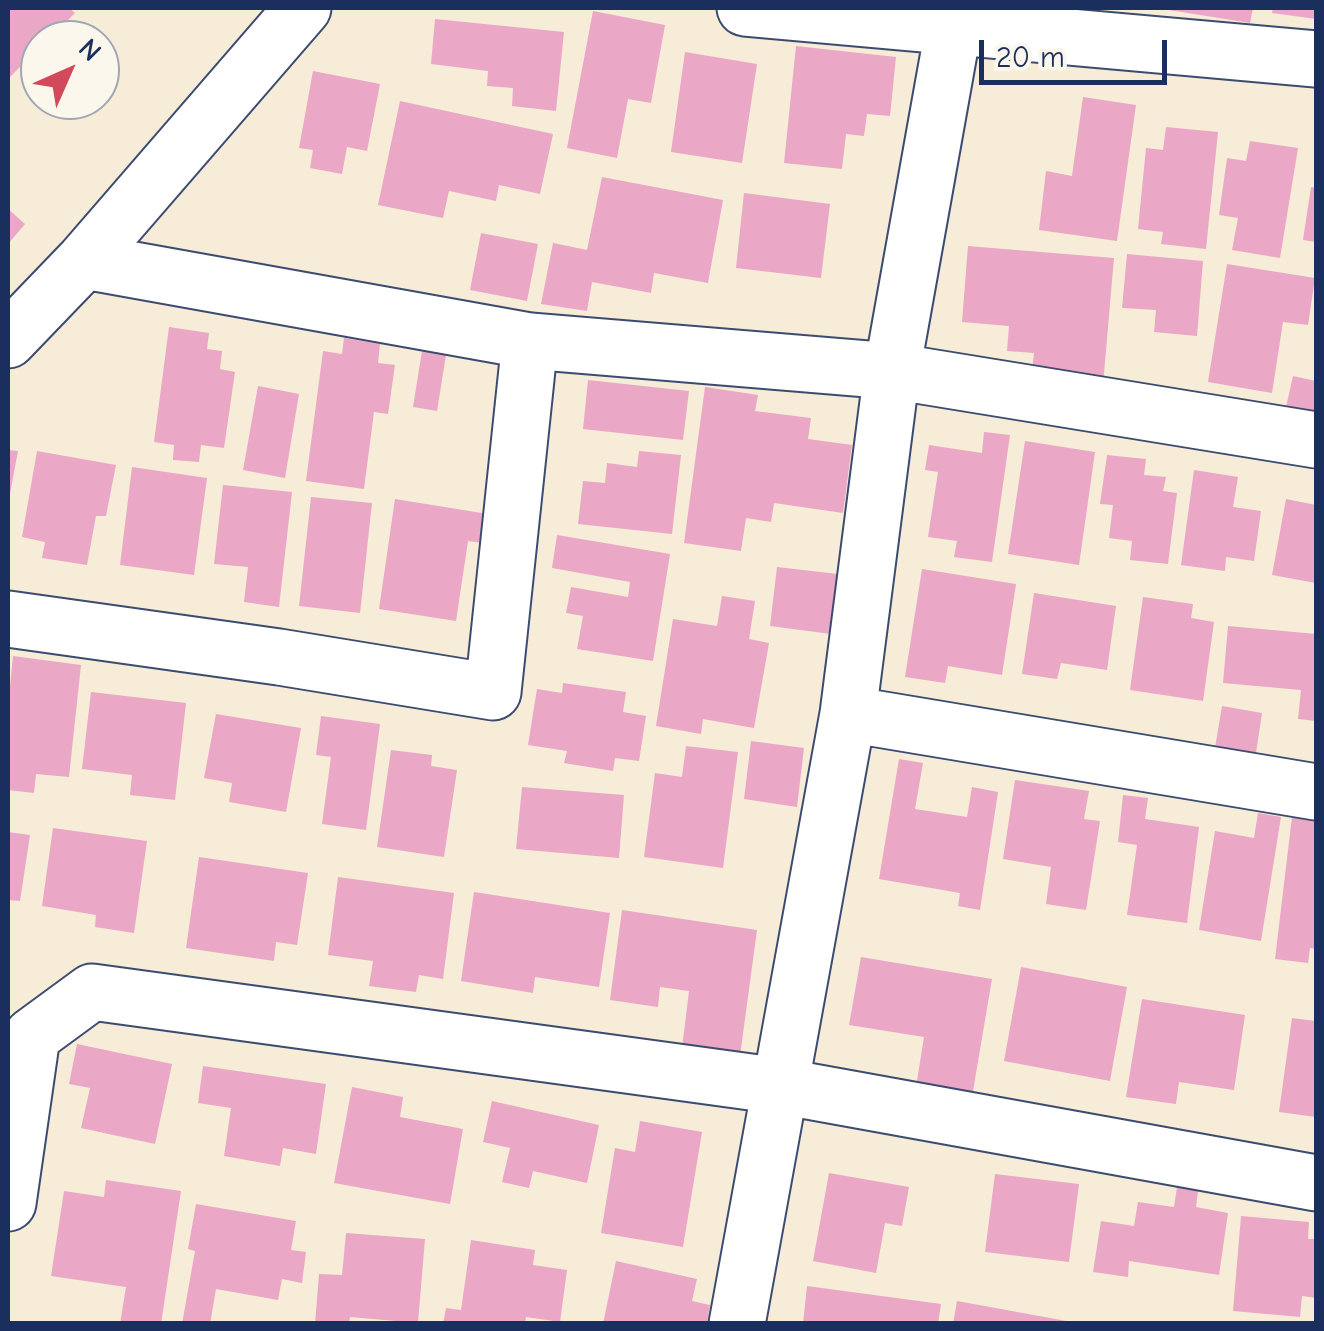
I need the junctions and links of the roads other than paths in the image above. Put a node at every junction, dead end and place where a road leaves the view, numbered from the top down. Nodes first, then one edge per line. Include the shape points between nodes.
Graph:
1 (302, 8) edge
2 (745, 8) edge
3 (956, 17) edge
4 (1316, 59) edge
5 (84, 260) junction
6 (8, 340) edge
7 (530, 340) junction
8 (892, 370) junction
9 (1316, 440) edge
10 (8, 619) edge
11 (848, 714) junction
12 (1316, 792) edge
13 (780, 1086) junction
14 (1316, 1184) edge
15 (8, 1204) edge
16 (737, 1324) edge

1 - 5 street
2 - 3 street
3 - 4 street
3 - 8 street
5 - 6 street
5 - 7 street
7 - 8 street
7 - 10 street via 493,692
8 - 9 street
8 - 11 street
11 - 12 street
11 - 13 street
13 - 14 street
13 - 15 street via 92,992 32,1036
13 - 16 street

